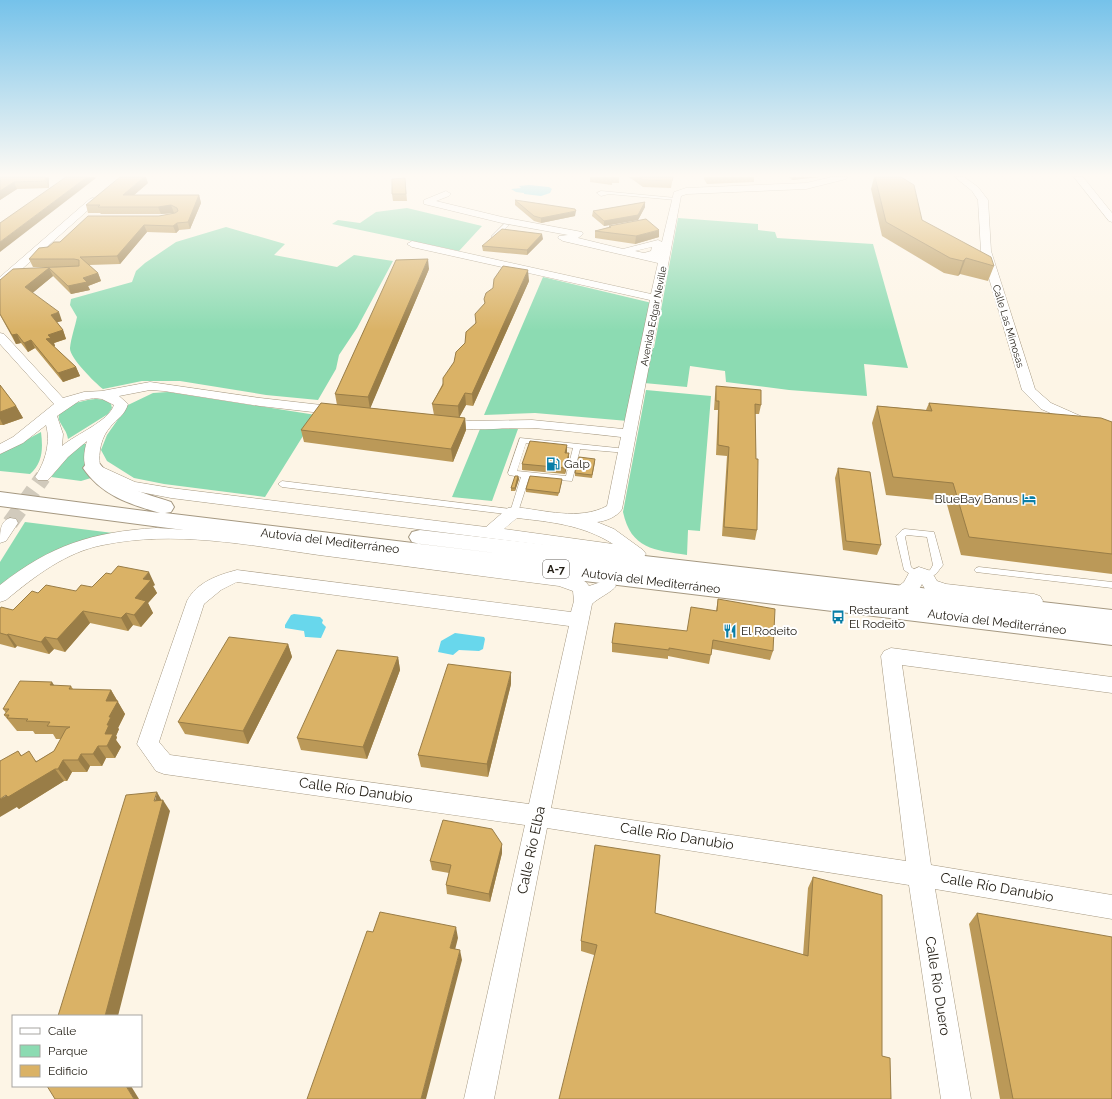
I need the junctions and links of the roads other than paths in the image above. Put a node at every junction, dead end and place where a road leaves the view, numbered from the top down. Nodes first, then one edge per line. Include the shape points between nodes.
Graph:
1 (63, 228) edge
2 (503, 228) edge
3 (529, 228) edge
4 (543, 228) edge
5 (670, 228) edge
6 (985, 228) edge
7 (577, 235) junction
8 (494, 237) edge
9 (606, 240) edge
10 (412, 244) dead end
11 (664, 261) junction
12 (12, 273) junction
13 (26, 273) edge
14 (0, 283) edge
15 (655, 298) junction
16 (0, 337) edge
17 (164, 387) junction
18 (102, 395) junction
19 (60, 404) junction
20 (121, 404) junction
21 (356, 413) edge
22 (50, 415) junction
23 (108, 420) junction
24 (426, 420) edge
25 (630, 434) junction
26 (1112, 435) edge
27 (577, 446) junction
28 (2, 448) edge
29 (627, 451) junction
30 (93, 468) junction
31 (526, 474) junction
32 (282, 484) dead end
33 (0, 487) edge
34 (0, 499) edge
35 (164, 507) junction
36 (614, 509) junction
37 (514, 512) junction
38 (571, 519) junction
39 (10, 523) tunnel mouth
40 (489, 533) junction
41 (0, 537) edge
42 (620, 539) junction
43 (274, 543) junction
44 (366, 546) junction
45 (637, 554) junction
46 (436, 555) junction
47 (979, 570) dead end
48 (921, 576) junction
49 (543, 578) junction
50 (644, 580) junction
51 (816, 584) junction
52 (1112, 585) edge
53 (607, 586) joint
54 (901, 594) junction
55 (0, 595) edge
56 (581, 610) junction
57 (1112, 610) edge
58 (1112, 619) edge
59 (1112, 636) edge
60 (1112, 685) edge
61 (539, 815) junction
62 (920, 874) junction
63 (1112, 907) edge
64 (480, 1099) edge
65 (956, 1099) edge

1 - 12 street
2 - 8 lane
3 - 7 street
4 - 7 street
5 - 11 street, Avenida Edgar Neville
6 - 26 street, Calle Las Mimosas via 986,251 1029,390 1046,406
7 - 9 street
7 - 11 street
10 - 15 street
11 - 15 street, Avenida Edgar Neville
12 - 13 street
12 - 14 street
15 - 25 street, Avenida Edgar Neville
16 - 19 street
17 - 18 street via 150,386
17 - 20 street via 137,394
17 - 21 street
18 - 19 street via 82,397
18 - 20 street via 116,399
19 - 22 street
20 - 23 street via 117,413
22 - 23 street via 56,434 55,446 45,474 69,447
22 - 28 street via 28,434
23 - 30 street via 93,444 90,456
24 - 25 street via 472,425 532,424
25 - 29 street, Avenida Edgar Neville
27 - 29 lane
27 - 31 lane via 569,479
27 - 31 lane via 523,440 512,473
29 - 36 street, Avenida Edgar Neville
30 - 35 highway via 98,478 105,483
30 - 40 street via 118,481 150,490
31 - 37 lane
32 - 37 lane
33 - 35 highway, Autovía del Mediterráneo / A-7
34 - 44 highway, Autovía del Mediterráneo / A-7
35 - 51 highway, Autovía del Mediterráneo / A-7
36 - 38 street via 601,516
36 - 42 street, Avenida Edgar Neville
37 - 38 street
37 - 40 street
38 - 42 street
39 - 41 street
40 - 45 street
42 - 45 street
43 - 44 highway
43 - 49 street
43 - 55 street via 186,534 142,534 102,539 57,556 20,578
44 - 46 highway, Autovía del Mediterráneo / A-7
45 - 51 highway
46 - 49 highway
46 - 50 highway, Autovía del Mediterráneo / A-7
47 - 52 lane
48 - 48 lane via 933,572 938,565 931,534 905,532 900,536 906,568
48 - 54 street
48 - 57 street via 931,585 944,590
49 - 56 street via 580,586 584,591
50 - 53 highway
50 - 59 highway, Autovía del Mediterráneo / A-7
51 - 54 highway, Autovía del Mediterráneo / A-7
53 - 56 street via 595,591
54 - 58 highway, Autovía del Mediterráneo / A-7
56 - 61 street, Calle Río Elba
56 - 61 street, Calle Río Danubio via 237,576 220,580 205,589 196,601 148,744 164,764
60 - 62 street, Calle Río Duero via 891,656
61 - 62 street, Calle Río Danubio
61 - 64 street, Calle Río Elba
62 - 63 street, Calle Río Danubio
62 - 65 street, Calle Río Duero

